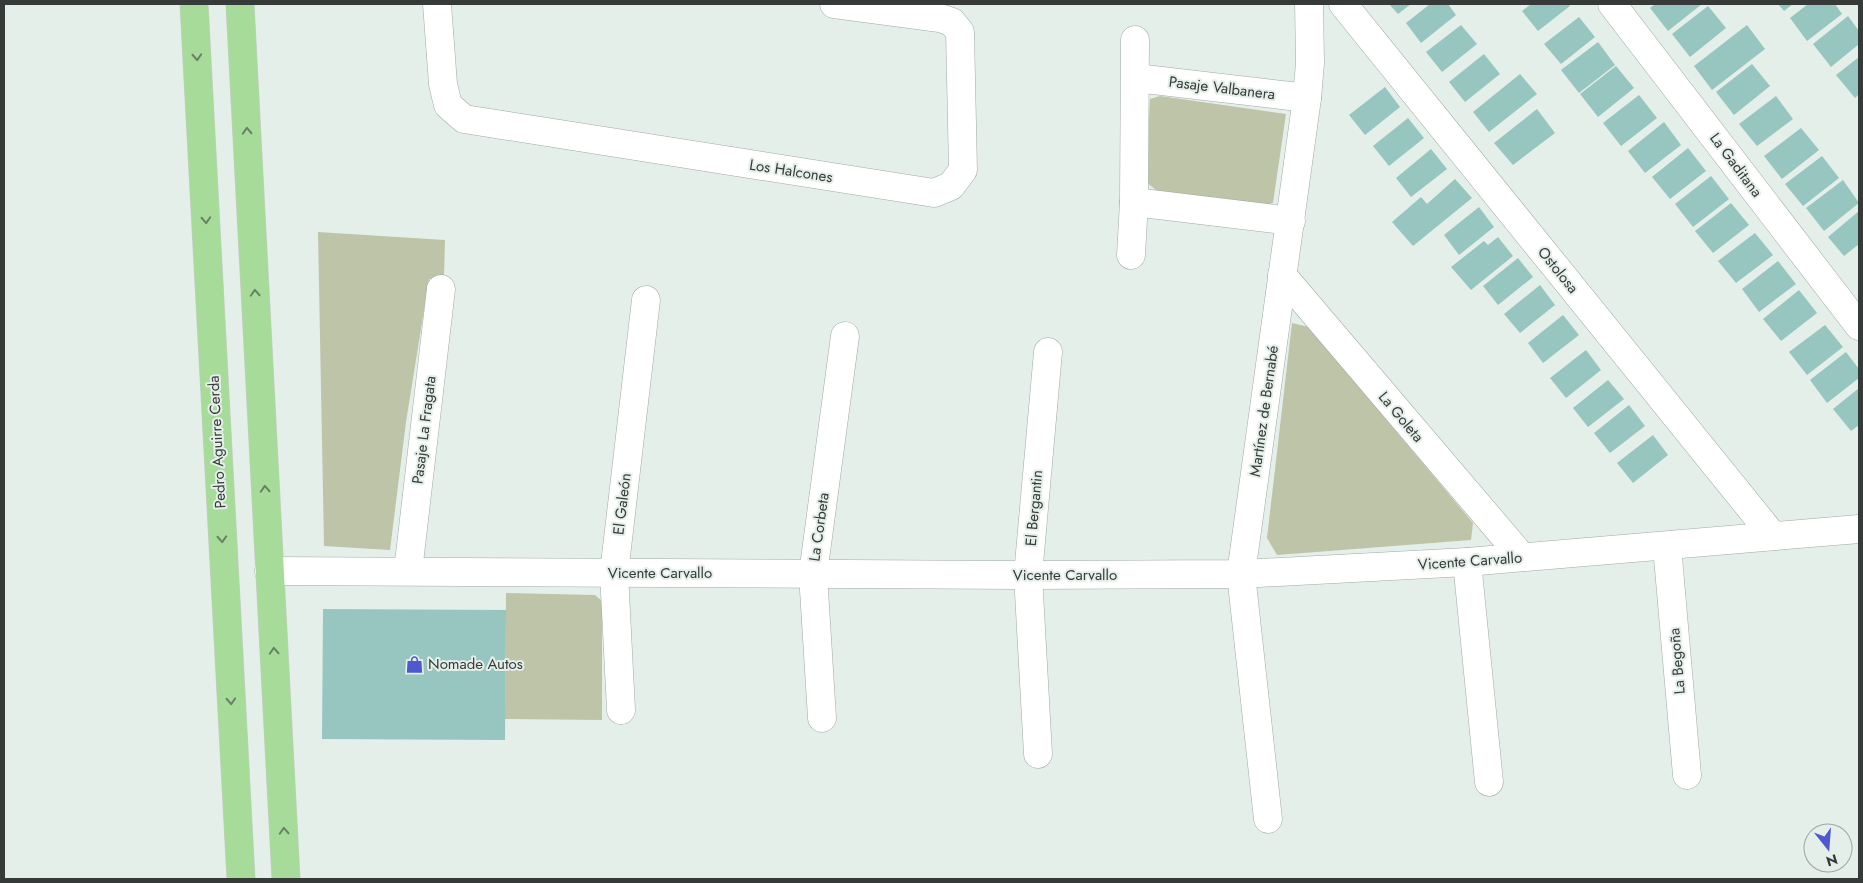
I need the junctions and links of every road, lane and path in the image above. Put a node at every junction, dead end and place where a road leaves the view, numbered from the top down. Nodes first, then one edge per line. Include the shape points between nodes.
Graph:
1 (194, 4) edge
2 (240, 4) edge
3 (437, 4) edge
4 (834, 4) edge
5 (1309, 4) edge
6 (1343, 4) edge
7 (1612, 4) edge
8 (1135, 40) dead end
9 (1136, 78) junction
10 (1307, 98) junction
11 (1134, 202) junction
12 (1291, 221) junction
13 (1131, 255) dead end
14 (1282, 275) junction
15 (441, 289) dead end
16 (646, 300) dead end
17 (1859, 326) edge
18 (844, 336) dead end
19 (1048, 352) dead end
20 (1859, 529) edge
21 (1773, 536) junction
22 (1668, 546) junction
23 (1522, 558) junction
24 (1466, 562) junction
25 (269, 571) junction
26 (408, 571) junction
27 (614, 573) junction
28 (813, 574) junction
29 (1241, 574) junction
30 (1028, 575) junction
31 (621, 710) dead end
32 (822, 718) dead end
33 (1038, 754) dead end
34 (1687, 776) dead end
35 (1489, 782) dead end
36 (1268, 819) dead end
37 (241, 879) edge
38 (286, 879) edge

1 -> 37 highway, Pedro Aguirre Cerda
25 -> 2 highway
3 - 4 street, Los Halcones via 442,84 448,105 464,119 934,193 951,186 963,170 960,32 952,22 940,18
5 - 10 street, Martínez de Bernabé
6 - 21 street, Ostolosa
7 - 17 street, La Gaditana
8 - 9 street
9 - 10 street, Pasaje Valbanera
9 - 11 street
10 - 12 street, Martínez de Bernabé
11 - 12 street
11 - 13 street
12 - 14 street, Martínez de Bernabé
14 - 23 street, La Goleta
14 - 29 street, Martínez de Bernabé
15 - 26 street, Pasaje La Fragata
16 - 27 street, El Galeón
18 - 28 street, La Corbeta
19 - 30 street, El Bergantin
20 - 21 street, Vicente Carvallo
21 - 22 street, Vicente Carvallo
22 - 23 street, Vicente Carvallo
22 - 34 street, La Begoña
23 - 24 street, Vicente Carvallo
24 - 29 street, Vicente Carvallo
24 - 35 street
25 - 26 street, Vicente Carvallo
38 -> 25 highway
26 - 27 street, Vicente Carvallo
27 - 28 street, Vicente Carvallo
27 - 31 street, El Galeón
28 - 30 street, Vicente Carvallo
28 - 32 street, La Corbeta
29 - 30 street, Vicente Carvallo
29 - 36 street, Martínez de Bernabé
30 - 33 street, El Bergantin

